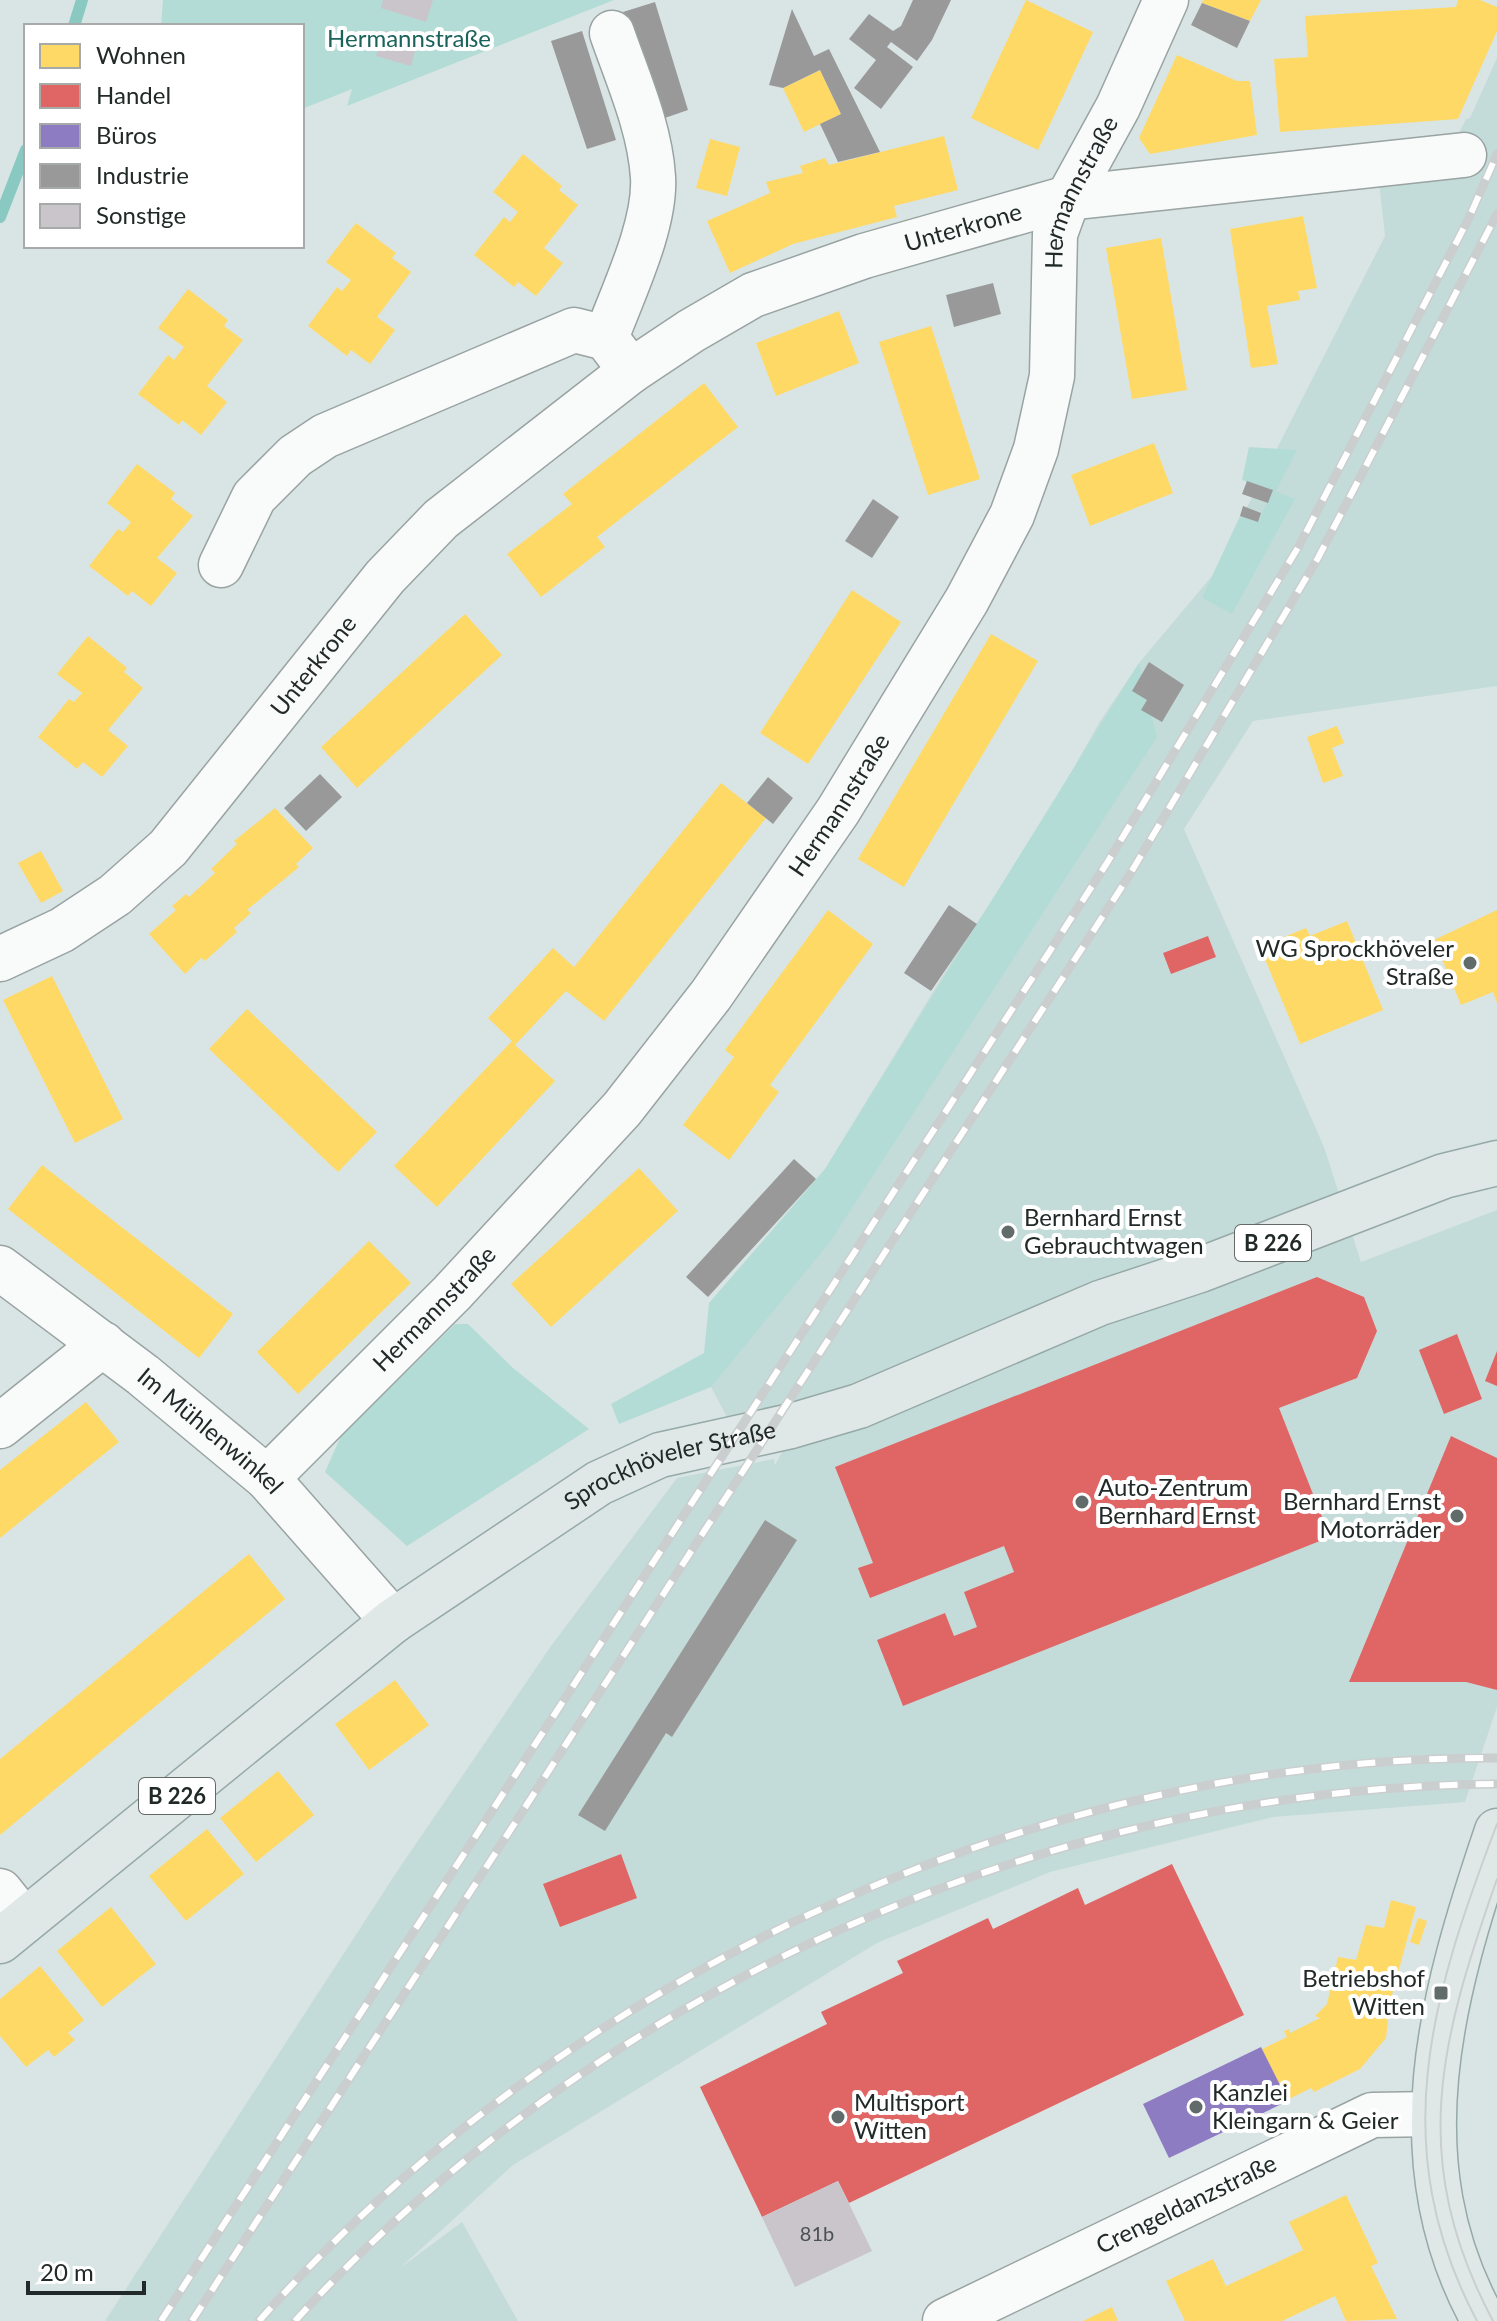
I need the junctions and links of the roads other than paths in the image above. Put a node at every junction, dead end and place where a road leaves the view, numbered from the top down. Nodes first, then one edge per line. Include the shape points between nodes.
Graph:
1 (1166, 0) edge
2 (612, 33) dead end
3 (1464, 155) dead end
4 (1068, 198) junction
5 (619, 354) junction
6 (221, 565) dead end
7 (0, 959) edge
8 (1497, 1140) edge
9 (1497, 1163) edge
10 (1444, 1176) junction
11 (0, 1268) edge
12 (103, 1344) junction
13 (0, 1426) edge
14 (267, 1478) junction
15 (393, 1621) junction
16 (1497, 1831) edge
17 (8, 1918) edge
18 (1433, 2114) junction
19 (945, 2321) edge
20 (1484, 2321) edge

1 - 4 street, Hermannstraße via 1118,107
2 - 5 street via 646,134 653,179
3 - 4 street, Unterkrone
4 - 5 street, Unterkrone via 864,256 753,295 691,331
4 - 14 street, Hermannstraße via 1055,234 1052,376 1036,449 1012,515 967,600 838,811 711,995 622,1109 452,1293
5 - 6 street via 574,330 325,436 295,456 254,497
5 - 7 street, Unterkrone via 394,567 168,848 115,895 62,930
8 - 10 main road, Sprockhöveler Straße
9 - 10 main road, Sprockhöveler Straße / B 226
10 - 15 main road, Sprockhöveler Straße / B 226 via 1100,1303 859,1406 660,1455 599,1483
11 - 12 street, Im Mühlenwinkel
12 - 13 street
12 - 14 street, Im Mühlenwinkel
14 - 15 street, Im Mühlenwinkel
15 - 17 main road, Sprockhöveler Straße / B 226
16 - 18 main road via 1446,2002
18 - 19 street, Crengeldanzstraße via 1372,2115
18 - 20 main road via 1441,2218

